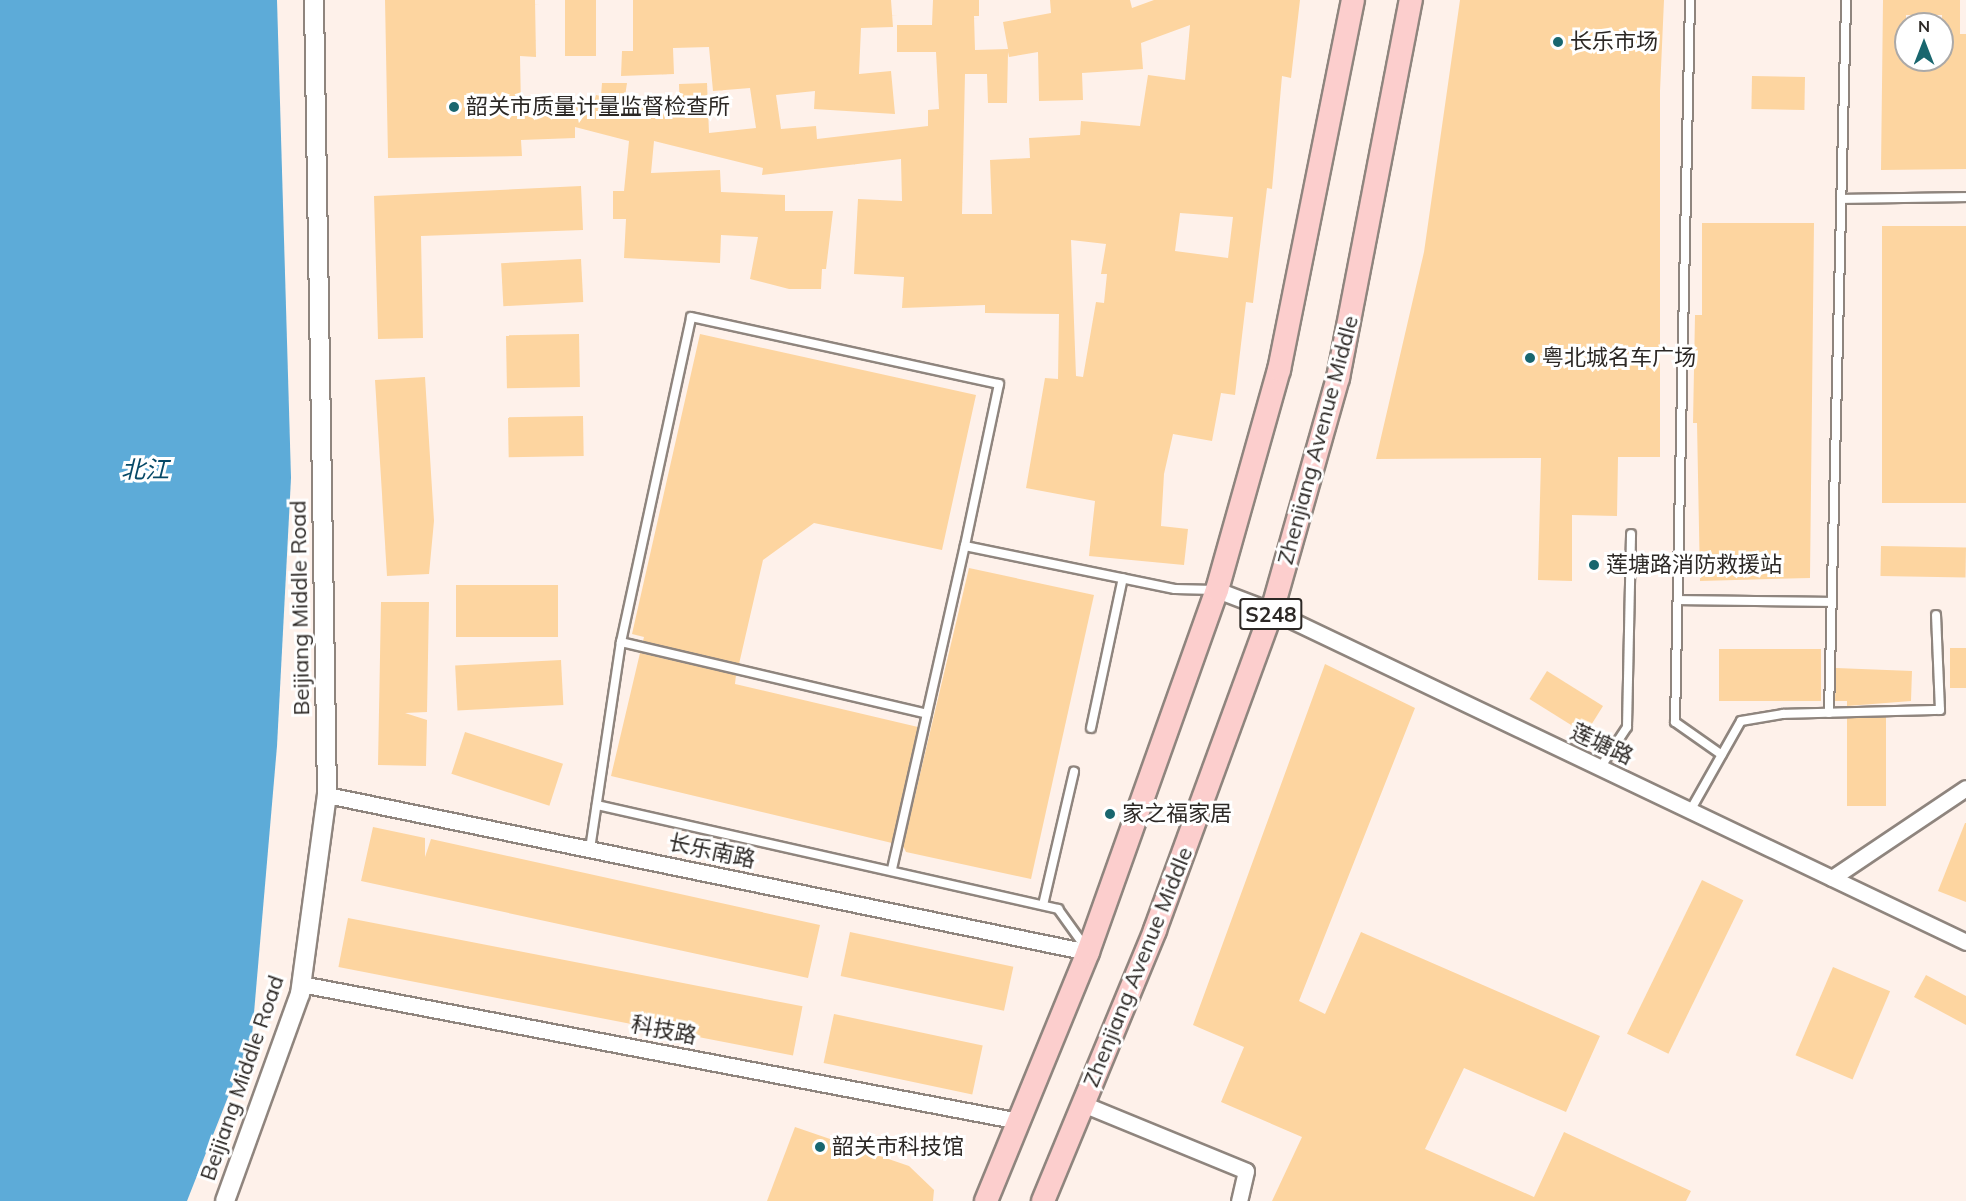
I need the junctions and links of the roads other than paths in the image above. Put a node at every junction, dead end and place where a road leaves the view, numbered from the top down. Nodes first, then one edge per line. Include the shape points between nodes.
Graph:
1 (314, 0) edge
2 (1353, 0) edge
3 (1411, 0) edge
4 (1690, 0) edge
5 (1845, 0) edge
6 (1966, 197) edge
7 (1841, 199) junction
8 (1631, 534) dead end
9 (965, 546) junction
10 (1123, 578) junction
11 (1218, 591) junction
12 (1678, 600) junction
13 (1832, 602) junction
14 (1272, 611) junction
15 (1936, 615) dead end
16 (621, 642) junction
17 (1829, 712) junction
18 (927, 714) junction
19 (1091, 728) dead end
20 (1722, 755) junction
21 (1600, 768) junction
22 (1074, 772) dead end
23 (1966, 788) edge
24 (327, 795) junction
25 (597, 805) junction
26 (1690, 811) junction
27 (590, 849) junction
28 (891, 869) junction
29 (1832, 878) junction
30 (1043, 905) junction
31 (1966, 942) edge
32 (1088, 952) junction
33 (301, 984) junction
34 (1083, 1104) junction
35 (1019, 1121) junction
36 (225, 1201) edge
37 (986, 1201) edge
38 (1043, 1201) edge
39 (1239, 1201) edge

1 - 24 street, Beijiang Middle Road
2 - 11 main road, S248 via 1279,370
3 - 14 main road, Zhenjiang Avenue Middle / S248 via 1338,378
4 - 12 lane
5 - 7 lane
6 - 7 lane
7 - 13 lane
8 - 21 lane via 1627,727
9 - 10 lane
9 - 16 lane via 999,384 691,317
9 - 18 lane
10 - 11 lane via 1181,590
10 - 19 lane
11 - 14 street, 莲塘路
11 - 32 main road, S248
12 - 13 lane
12 - 20 lane via 1675,722
13 - 17 lane
14 - 21 street, 莲塘路
14 - 34 main road, Zhenjiang Avenue Middle / S248 via 1155,930
15 - 17 lane via 1940,710
16 - 18 lane
16 - 25 lane
17 - 20 lane via 1742,721
18 - 28 lane
20 - 26 lane
21 - 26 street, 莲塘路
22 - 30 lane
23 - 29 street
24 - 27 street, 长乐南路
24 - 33 street, Beijiang Middle Road
25 - 27 lane
25 - 28 lane
26 - 29 street, 莲塘路
27 - 32 street, 长乐南路
28 - 30 lane
29 - 31 street, 莲塘路
30 - 32 lane via 1058,909 1069,920
32 - 35 main road, S248
33 - 35 street, 科技路
33 - 36 street, Beijiang Middle Road
34 - 38 main road, Zhenjiang Avenue Middle / S248
34 - 39 street via 1246,1171
35 - 37 main road, S248

